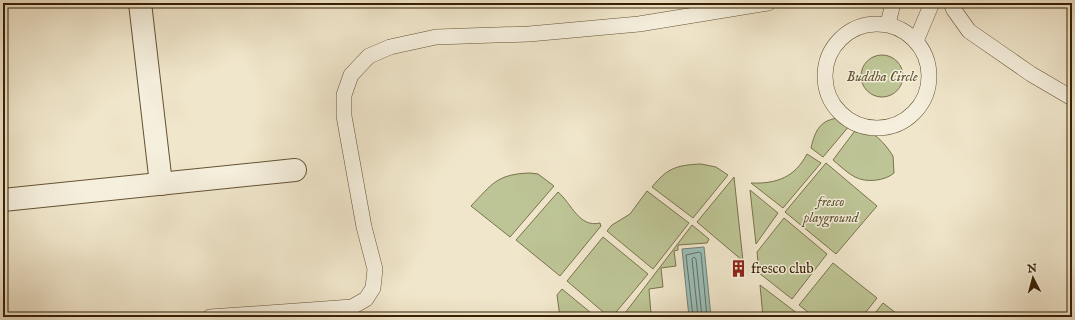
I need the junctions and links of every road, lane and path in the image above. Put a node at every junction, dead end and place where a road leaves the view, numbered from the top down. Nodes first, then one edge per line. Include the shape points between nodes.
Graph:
1 (140, 3) edge
2 (768, 3) edge
3 (893, 3) edge
4 (932, 3) edge
5 (951, 3) edge
6 (888, 24) junction
7 (916, 41) junction
8 (1072, 98) edge
9 (295, 170) dead end
10 (161, 184) junction
11 (3, 200) edge
12 (210, 317) edge

1 - 10 street
2 - 12 lane via 639,24 529,34 436,37 390,47 369,56 351,75 344,95 344,116 364,227 375,270 373,288 366,299 352,307
3 - 6 lane
4 - 7 lane
5 - 8 lane via 969,30 1031,74
6 - 7 lane via 909,34
6 - 7 lane via 857,27 840,38 828,55 824,75 827,95 839,113 856,124 876,129 896,125 914,114 926,95 930,76 926,57
9 - 10 street
10 - 11 street

